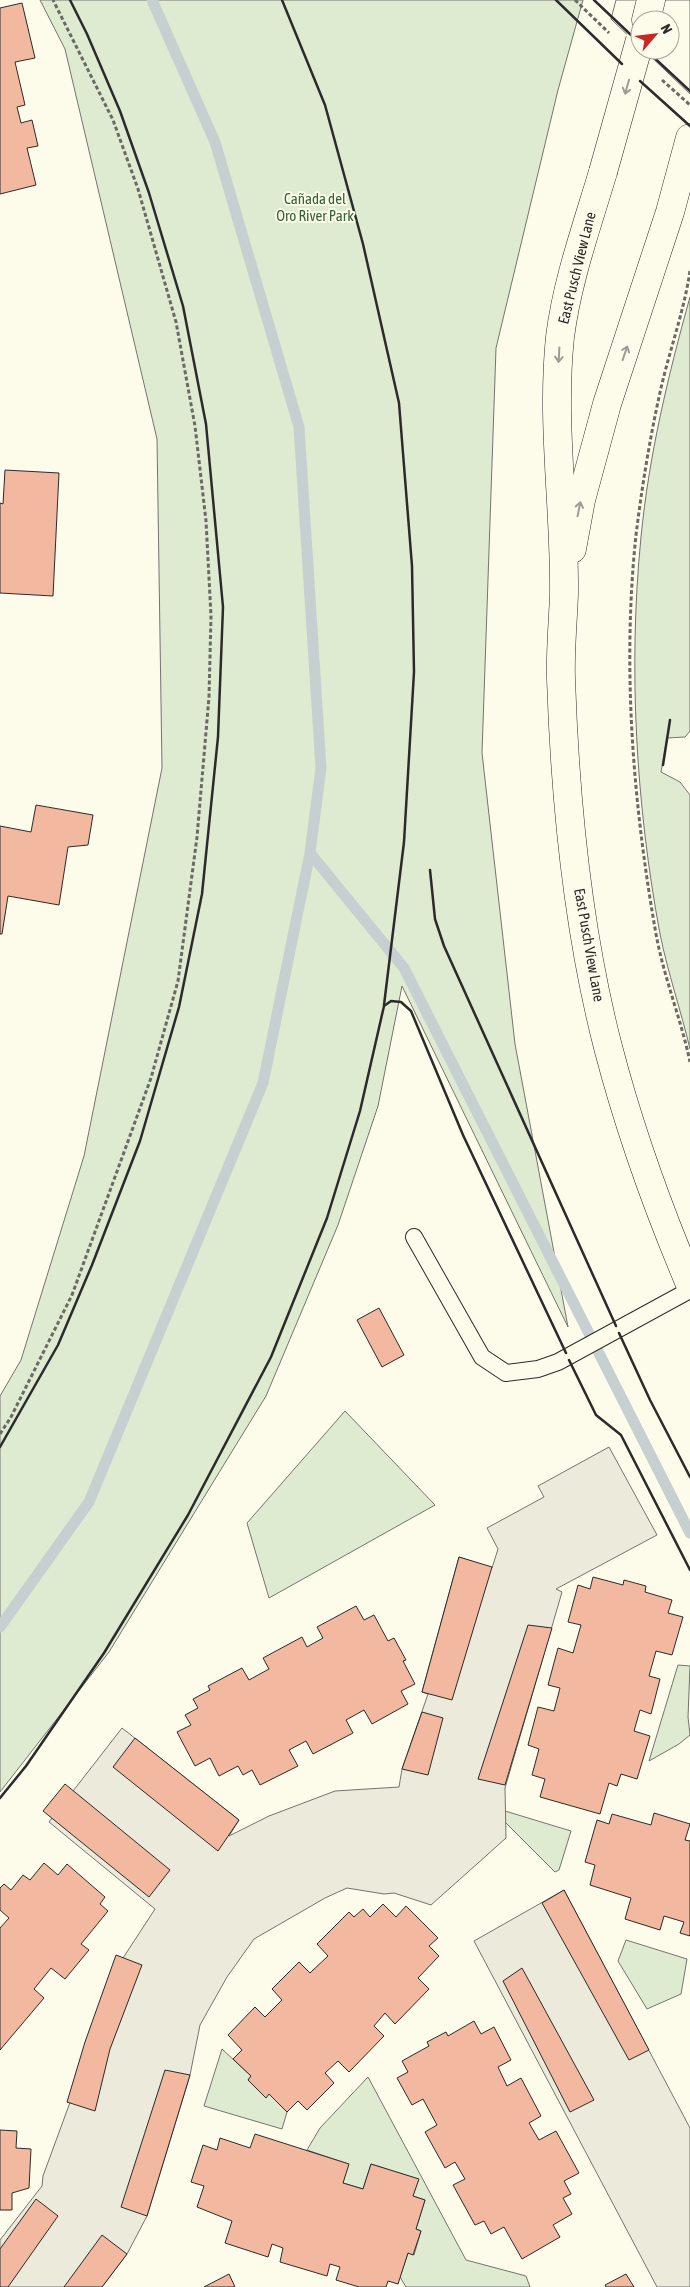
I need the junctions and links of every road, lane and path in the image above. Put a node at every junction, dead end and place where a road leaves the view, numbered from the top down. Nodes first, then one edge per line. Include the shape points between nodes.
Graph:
1 (52, 0) edge
2 (634, 60) edge
3 (690, 138) edge
4 (690, 270) edge
5 (564, 592) junction
6 (690, 1062) edge
7 (414, 1237) dead end
8 (690, 1284) edge
9 (690, 1290) edge
10 (0, 1434) edge

1 - 10 path via 113,120 138,188 176,322 195,426 212,616 198,837 178,980 151,1078 72,1295
2 -> 5 main road, East Pusch View Lane, bridge via 573,271 560,337 556,438
5 -> 3 main road, East Pusch View Lane via 581,500 607,404 670,212
4 - 6 path via 646,463 636,537 631,625 632,704 646,864 666,980
5 - 8 main road, East Pusch View Lane via 560,677 567,782 578,887 596,989 625,1107 658,1208
7 - 9 lane via 482,1357 506,1373 538,1369 558,1362

